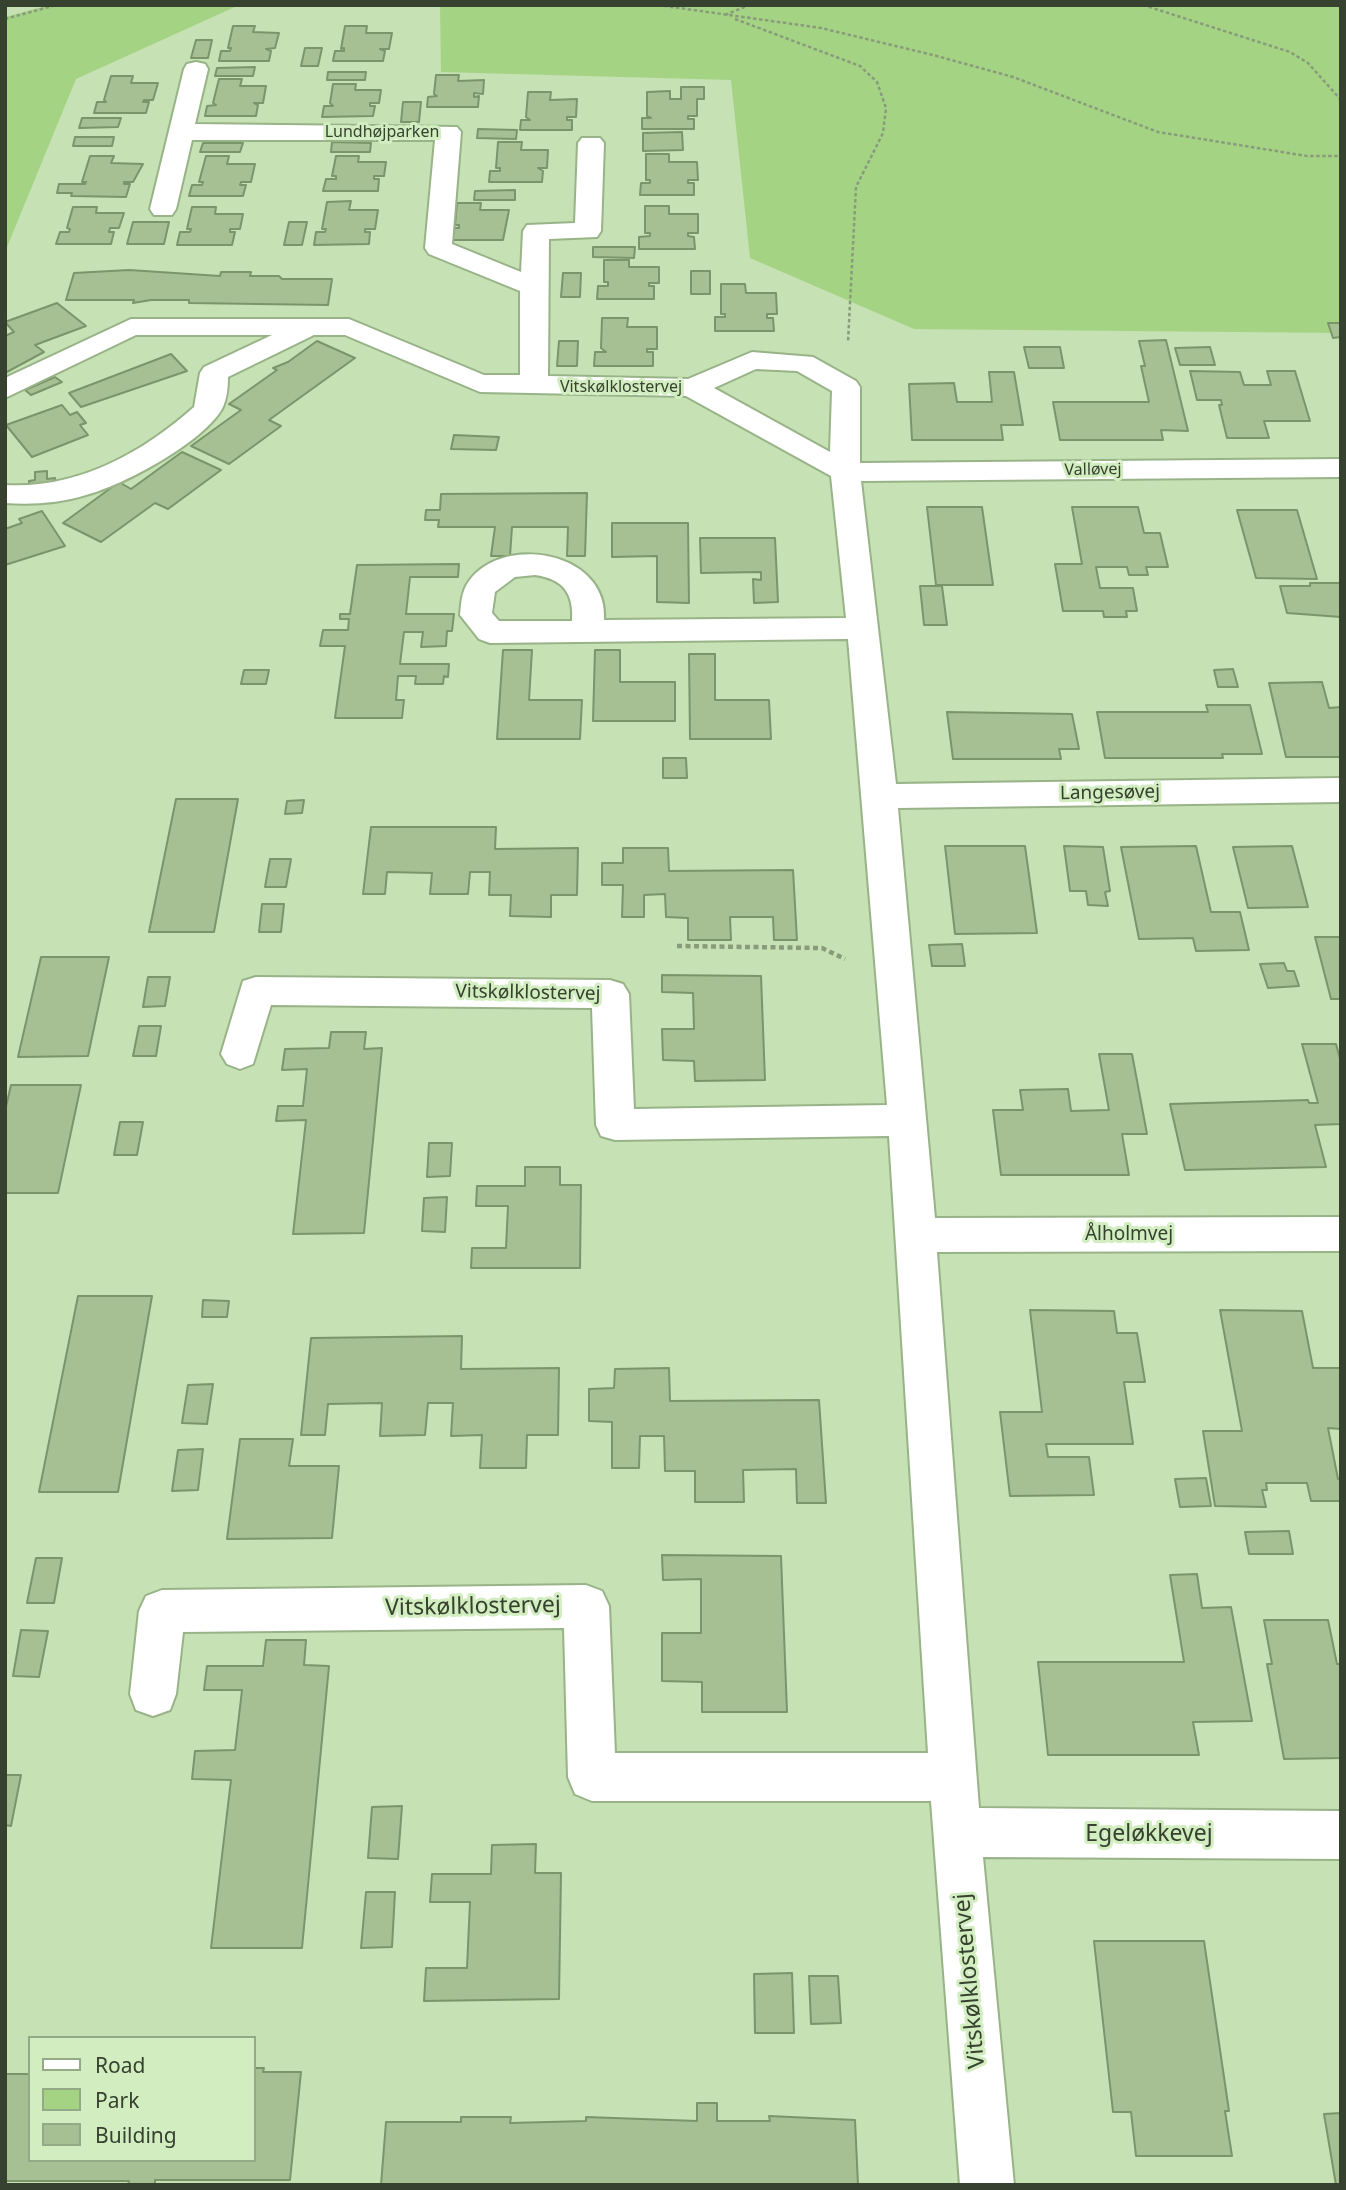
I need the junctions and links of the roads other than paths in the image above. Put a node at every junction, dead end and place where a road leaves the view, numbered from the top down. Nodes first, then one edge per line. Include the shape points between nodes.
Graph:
1 (196, 69) dead end
2 (181, 132) junction
3 (591, 143) dead end
4 (163, 209) dead end
5 (534, 287) junction
6 (314, 327) junction
7 (534, 386) junction
8 (692, 388) junction
9 (5, 389) edge
10 (1341, 468) edge
11 (845, 472) junction
12 (5, 494) edge
13 (864, 628) junction
14 (587, 631) dead end
15 (1341, 790) edge
16 (879, 796) junction
17 (240, 1055) dead end
18 (908, 1120) junction
19 (1341, 1234) edge
20 (918, 1235) junction
21 (153, 1694) dead end
22 (954, 1777) junction
23 (957, 1832) junction
24 (1341, 1835) edge
25 (987, 2185) edge

1 - 2 street
2 - 4 street
2 - 5 street, Lundhøjparken via 448,132 438,248
3 - 5 street via 588,232 536,231
5 - 7 street
6 - 7 street, Vitskølklostervej via 349,327 480,383
6 - 9 street, Vitskølklostervej via 131,327
6 - 12 street, Vitskølklostervej via 214,373 214,390 206,411 125,466 78,489
7 - 8 street, Vitskølklostervej
8 - 11 street, Vitskølklostervej
8 - 11 street via 752,360 803,363 846,387
10 - 11 street, Valløvej
11 - 13 street, Vitskølklostervej
13 - 14 street
13 - 16 street, Vitskølklostervej
15 - 16 street, Langesøvej
16 - 18 street, Vitskølklostervej
17 - 18 street, Vitskølklostervej via 256,991 610,994 615,1125
18 - 20 street, Vitskølklostervej
19 - 20 street, Ålholmvej
20 - 22 street, Vitskølklostervej
21 - 22 street, Vitskølklostervej via 162,1611 586,1606 592,1777
22 - 23 street, Vitskølklostervej
23 - 24 street, Egeløkkevej
23 - 25 street, Vitskølklostervej

